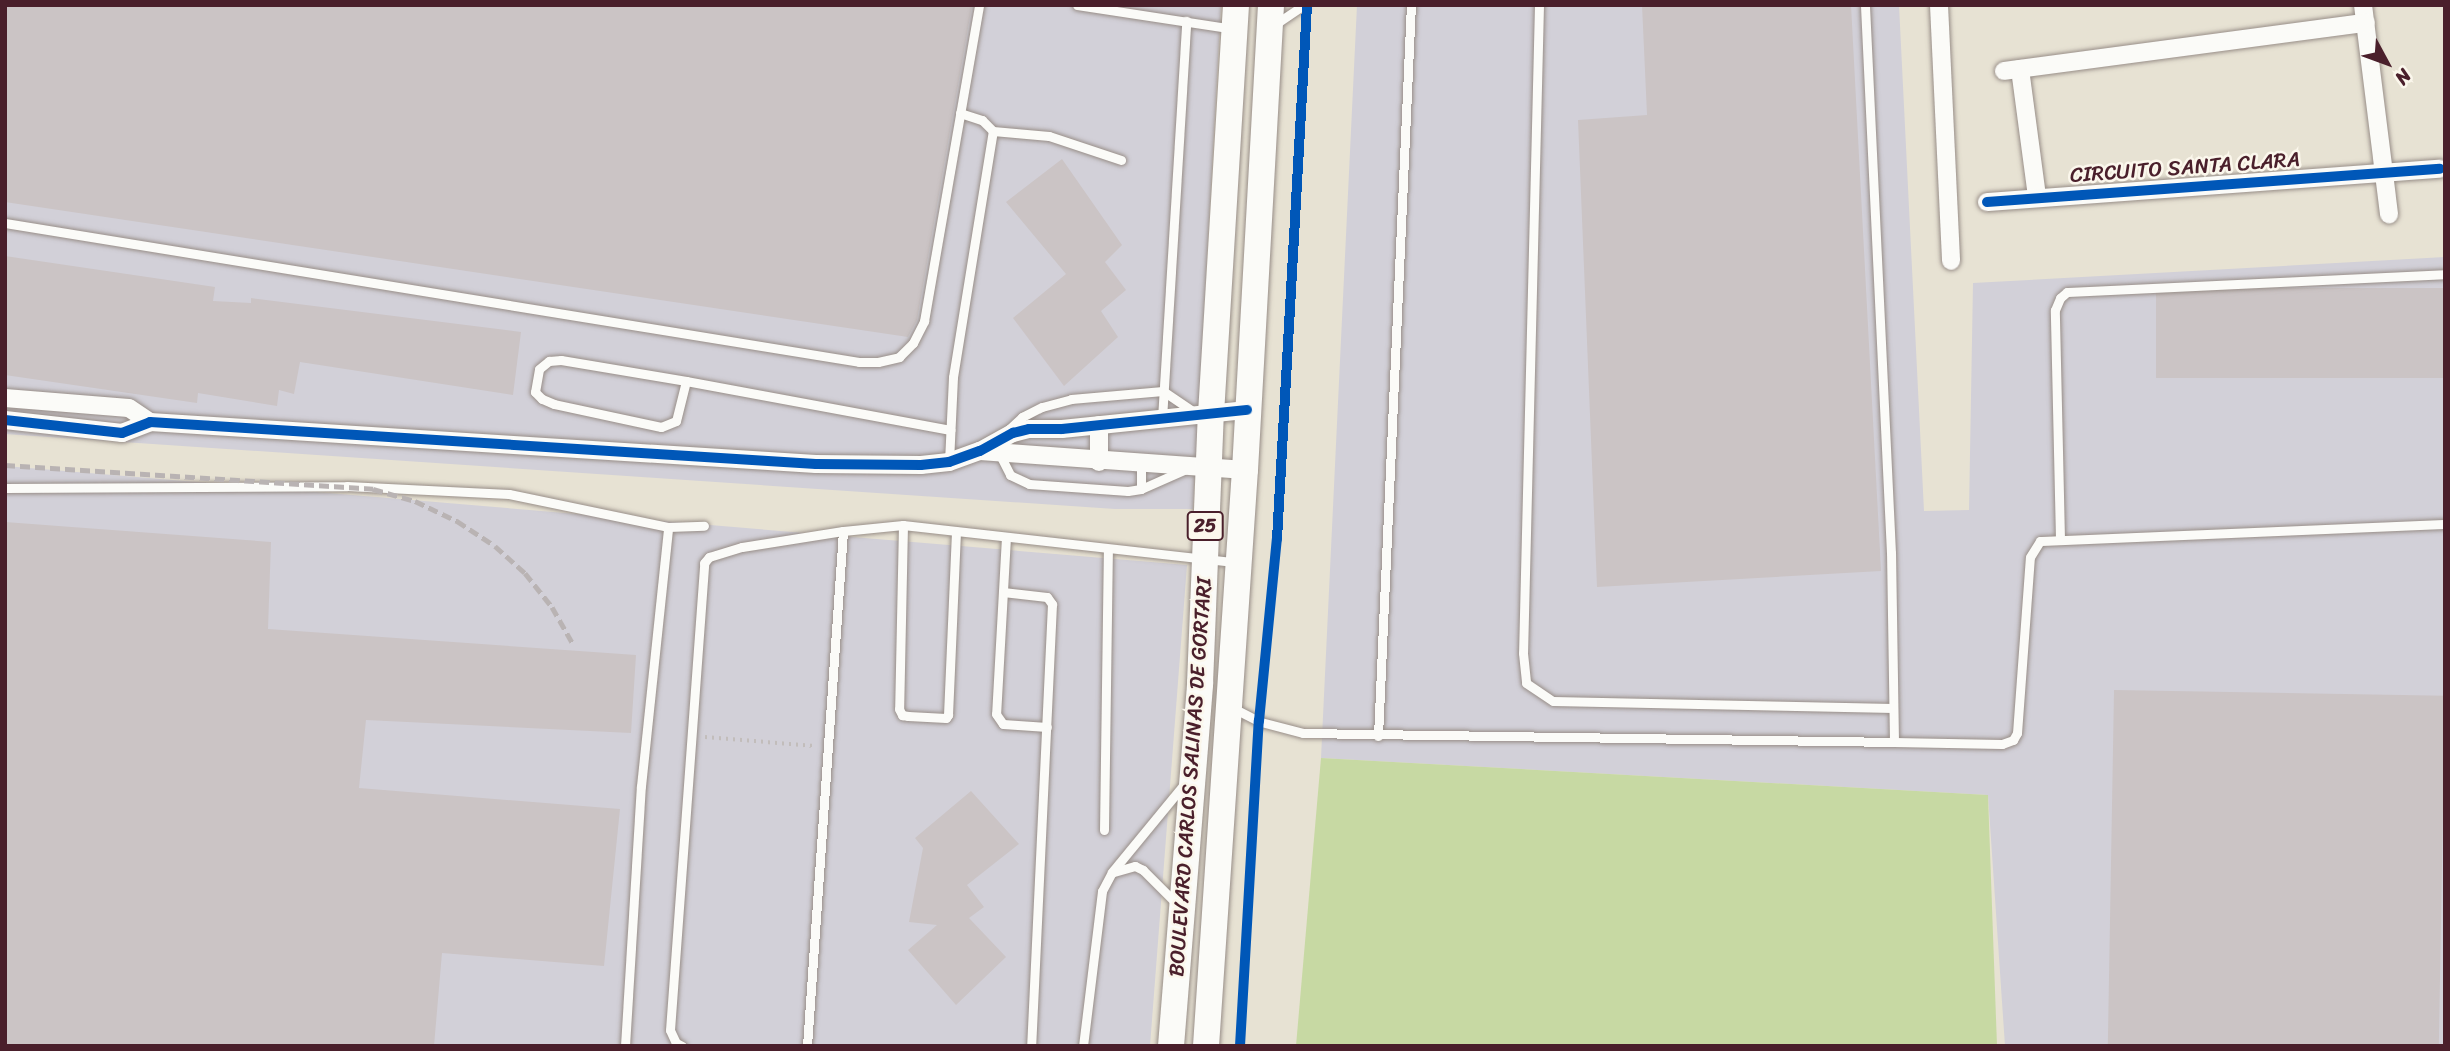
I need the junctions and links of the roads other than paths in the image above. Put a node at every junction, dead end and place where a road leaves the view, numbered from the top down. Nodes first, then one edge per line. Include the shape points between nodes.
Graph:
1 (979, 5) edge
2 (1077, 5) edge
3 (1304, 5) edge
4 (1411, 5) edge
5 (1539, 5) edge
6 (1865, 5) edge
7 (1939, 5) edge
8 (2365, 14) edge
9 (1235, 17) edge
10 (1270, 17) edge
11 (1186, 21) junction
12 (960, 113) junction
13 (993, 131) junction
14 (1121, 160) dead end
15 (2440, 169) dead end
16 (2385, 173) junction
17 (2037, 196) junction
18 (1987, 202) dead end
19 (2389, 214) dead end
20 (5, 223) edge
21 (1951, 261) dead end
22 (2445, 274) edge
23 (685, 381) junction
24 (1163, 391) junction
25 (5, 398) edge
26 (1247, 410) junction
27 (1204, 415) junction
28 (1162, 419) junction
29 (5, 420) edge
30 (150, 422) junction
31 (1099, 425) junction
32 (950, 430) junction
33 (992, 448) junction
34 (1099, 461) junction
35 (949, 462) junction
36 (1141, 465) junction
37 (1198, 468) junction
38 (1245, 470) junction
39 (5, 488) edge
40 (1141, 489) junction
41 (2445, 524) edge
42 (903, 525) junction
43 (704, 526) dead end
44 (668, 527) junction
45 (843, 531) junction
46 (956, 531) junction
47 (1006, 537) junction
48 (2060, 539) junction
49 (1108, 550) junction
50 (1204, 559) junction
51 (1236, 562) junction
52 (1003, 592) junction
53 (1230, 706) junction
54 (1893, 708) junction
55 (1047, 727) junction
56 (1378, 736) junction
57 (1894, 742) junction
58 (1191, 775) junction
59 (1104, 830) dead end
60 (1112, 872) junction
61 (1182, 910) junction
62 (1169, 1044) edge
63 (625, 1046) edge
64 (682, 1046) edge
65 (807, 1046) edge
66 (1031, 1046) edge
67 (1083, 1046) edge
68 (1206, 1046) edge

1 - 12 lane
2 - 11 lane
3 - 10 lane
4 - 56 lane
5 - 54 lane via 1523,653 1526,683 1552,701
6 - 54 lane via 1891,553
7 - 21 street
8 - 16 street
8 - 17 street via 2012,70
9 - 11 lane
9 - 27 main road, BOULEVARD CARLOS SALINAS DE GORTARI / 25
10 - 26 main road, BOULEVARD CARLOS SALINAS DE GORTARI / 25
11 - 24 lane
12 - 13 lane via 982,120
12 - 20 lane via 923,321 914,342 899,357 878,362
13 - 14 lane via 1049,136
13 - 32 lane via 953,377
15 - 16 street, CIRCUITO SANTA CLARA
16 - 17 street, CIRCUITO SANTA CLARA
16 - 19 street
17 - 18 street, CIRCUITO SANTA CLARA
22 - 48 lane via 2067,292 2055,310
23 - 23 lane via 561,360 549,361 539,369 535,392 554,404 661,427 676,421
23 - 32 lane
24 - 27 lane
24 - 28 lane
24 - 33 lane via 1071,399 1042,407 1022,417
25 - 30 street via 129,408
26 - 27 street
26 - 38 main road, BOULEVARD CARLOS SALINAS DE GORTARI / 25
27 - 28 street
27 - 37 main road, BOULEVARD CARLOS SALINAS DE GORTARI / 25
28 - 31 street
29 - 30 street via 122,433
30 - 35 street via 816,464
31 - 33 street via 1029,429
31 - 34 street
32 - 35 lane
33 - 34 street
33 - 35 street
33 - 40 lane via 1010,475 1029,484
34 - 36 street
36 - 37 street
36 - 40 lane
37 - 38 street
37 - 40 lane
37 - 50 main road, BOULEVARD CARLOS SALINAS DE GORTARI / 25
38 - 51 main road, BOULEVARD CARLOS SALINAS DE GORTARI / 25
39 - 44 lane via 347,486 509,494
41 - 48 lane
42 - 45 lane
42 - 46 lane
42 - 46 lane via 899,709 908,716 948,715
43 - 44 lane
44 - 63 lane via 641,786
45 - 64 lane via 741,547 709,557 704,563 670,1030
45 - 65 lane
46 - 47 lane
47 - 49 lane
47 - 52 lane
48 - 57 lane via 2040,541 2030,558 2013,740 2002,744
49 - 50 lane
49 - 59 lane
50 - 51 lane
50 - 58 main road, BOULEVARD CARLOS SALINAS DE GORTARI / 25 via 1200,684
51 - 53 main road, BOULEVARD CARLOS SALINAS DE GORTARI / 25
52 - 55 lane via 1052,601
52 - 55 lane via 997,719 1008,725
53 - 56 lane via 1297,733
53 - 68 main road, BOULEVARD CARLOS SALINAS DE GORTARI / 25
54 - 57 lane
55 - 66 lane
56 - 57 lane
58 - 60 lane
58 - 61 main road, BOULEVARD CARLOS SALINAS DE GORTARI / 25
60 - 61 lane via 1135,866 1143,870
60 - 67 lane via 1102,891
61 - 62 main road, BOULEVARD CARLOS SALINAS DE GORTARI / 25

